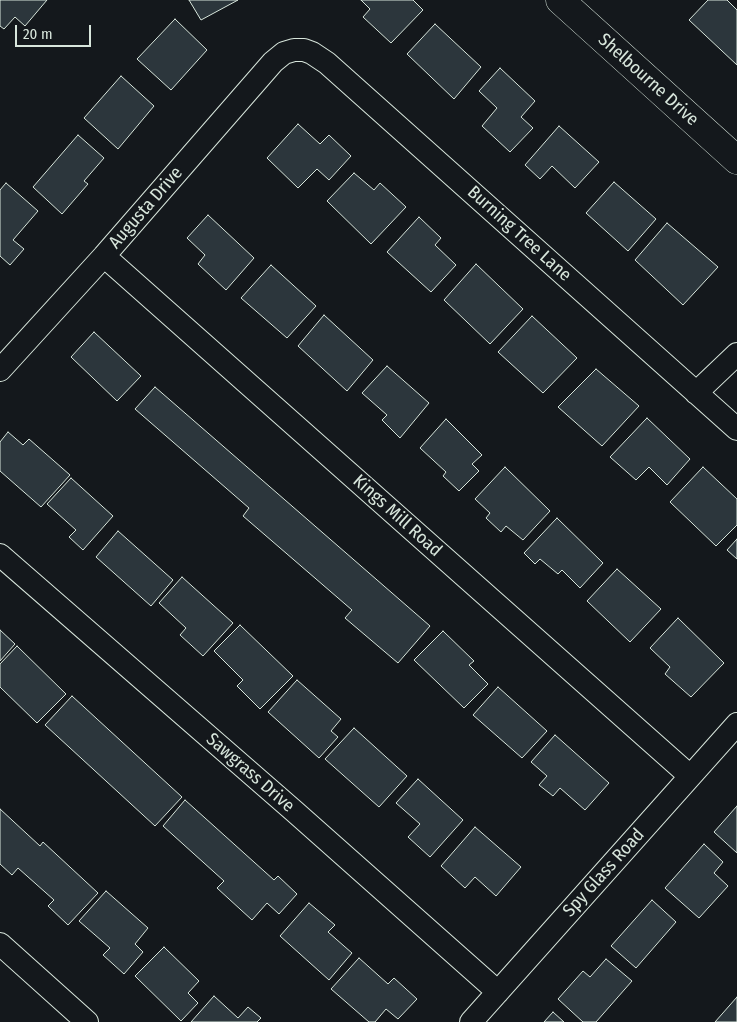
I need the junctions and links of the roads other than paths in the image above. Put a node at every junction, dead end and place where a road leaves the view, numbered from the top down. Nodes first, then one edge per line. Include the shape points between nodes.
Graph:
1 (560, 0) edge
2 (294, 50) joint
3 (737, 160) edge
4 (104, 256) junction
5 (737, 354) edge
6 (0, 370) edge
7 (696, 393) junction
8 (737, 429) edge
9 (0, 555) edge
10 (737, 724) edge
11 (690, 776) junction
12 (0, 944) edge
13 (498, 992) junction
14 (87, 1022) edge
15 (471, 1022) edge

1 - 3 main road, Shelbourne Drive
2 - 4 street, Augusta Drive via 273,62
2 - 7 street, Burning Tree Lane via 312,53 327,63
4 - 6 street, Augusta Drive
4 - 11 street, Kings Mill Road
5 - 7 street
7 - 8 street, Burning Tree Lane
9 - 13 street, Sawgrass Drive
10 - 11 street, Spy Glass Road
11 - 13 street, Spy Glass Road
12 - 14 street
13 - 15 street, Spy Glass Road

